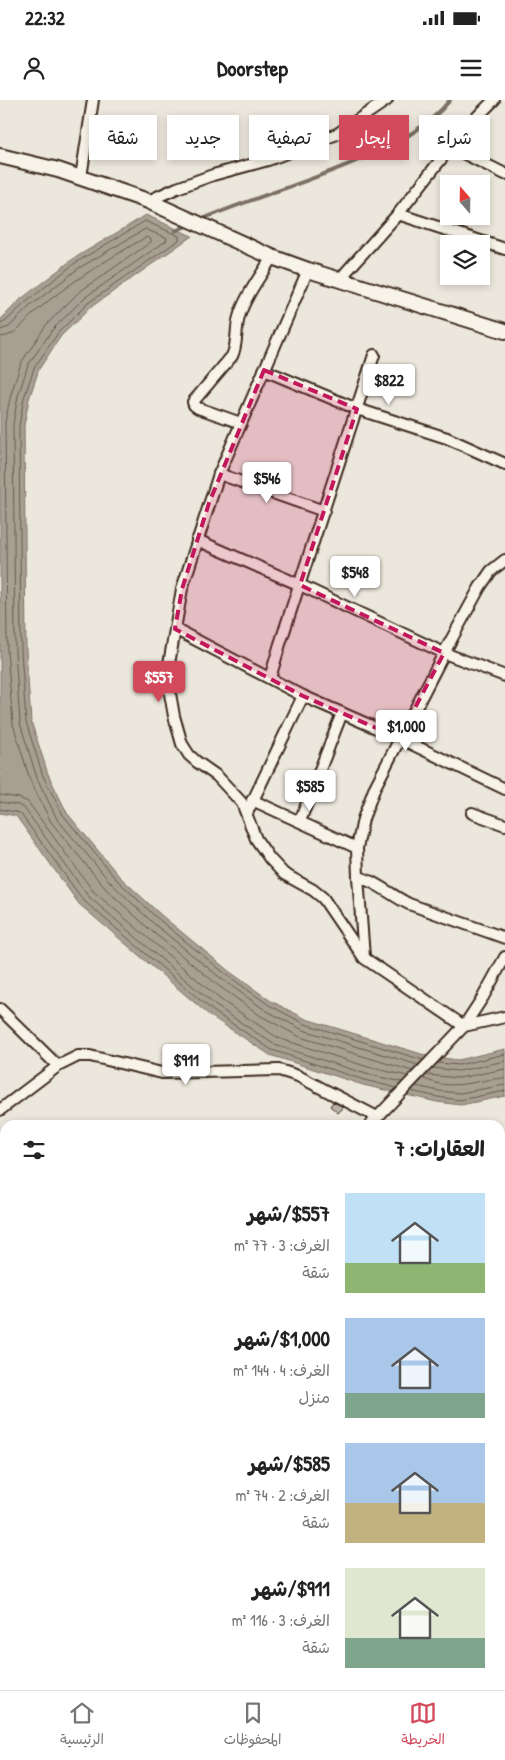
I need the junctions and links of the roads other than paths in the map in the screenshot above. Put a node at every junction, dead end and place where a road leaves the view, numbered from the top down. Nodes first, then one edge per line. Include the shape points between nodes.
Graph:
1 (93, 100) edge
2 (387, 100) edge
3 (494, 100) edge
4 (479, 115) edge
5 (0, 156) edge
6 (440, 160) edge
7 (478, 160) edge
8 (505, 174) edge
9 (81, 177) junction
10 (152, 203) junction
11 (398, 214) junction
12 (505, 249) edge
13 (272, 257) junction
14 (308, 270) junction
15 (339, 280) junction
16 (505, 330) edge
17 (374, 355) dead end
18 (264, 370) junction
19 (357, 409) junction
20 (241, 423) junction
21 (505, 464) edge
22 (219, 474) junction
23 (324, 511) junction
24 (197, 540) junction
25 (503, 563) edge
26 (300, 585) junction
27 (175, 629) junction
28 (444, 653) junction
29 (505, 676) edge
30 (270, 678) junction
31 (303, 696) junction
32 (342, 713) junction
33 (399, 738) junction
34 (505, 789) edge
35 (252, 800) junction
36 (247, 813) junction
37 (472, 813) dead end
38 (300, 821) junction
39 (505, 825) edge
40 (357, 848) junction
41 (358, 877) junction
42 (505, 938) edge
43 (505, 957) edge
44 (364, 958) junction
45 (0, 1009) edge
46 (505, 1017) edge
47 (464, 1026) junction
48 (58, 1066) junction
49 (0, 1110) edge
50 (377, 1117) junction
51 (374, 1120) edge

1 - 9 street
2 - 10 street via 337,134 268,160 177,188
3 - 4 street
5 - 9 street
6 - 11 street
7 - 8 street
9 - 10 street
10 - 13 street
11 - 12 street
11 - 15 street
13 - 14 street
13 - 20 street via 238,317 236,347 232,356 193,402 198,408
14 - 15 street
14 - 18 street
15 - 16 street
17 - 19 street
18 - 19 street
18 - 20 street
19 - 21 street via 447,438
19 - 23 street
20 - 22 street
22 - 23 street
22 - 24 street
23 - 26 street
24 - 26 street
24 - 27 street via 182,589
25 - 28 street via 491,571 480,587
26 - 28 street
26 - 30 street
27 - 30 street
27 - 36 street via 169,688 182,744 197,762 217,776
28 - 29 street
28 - 33 street
30 - 31 street
31 - 32 street
31 - 35 street
32 - 33 street
32 - 38 street
33 - 34 street
33 - 40 street via 375,787
35 - 36 street
35 - 38 street
36 - 44 street via 256,839 270,859 284,874 323,898
37 - 39 street
38 - 40 street
40 - 41 street
41 - 42 street via 409,904
41 - 44 street
43 - 47 street
44 - 47 street
45 - 48 street
46 - 47 street
47 - 50 street
48 - 49 street
48 - 50 street via 78,1056 90,1056 162,1073 279,1070 298,1076
50 - 51 street

